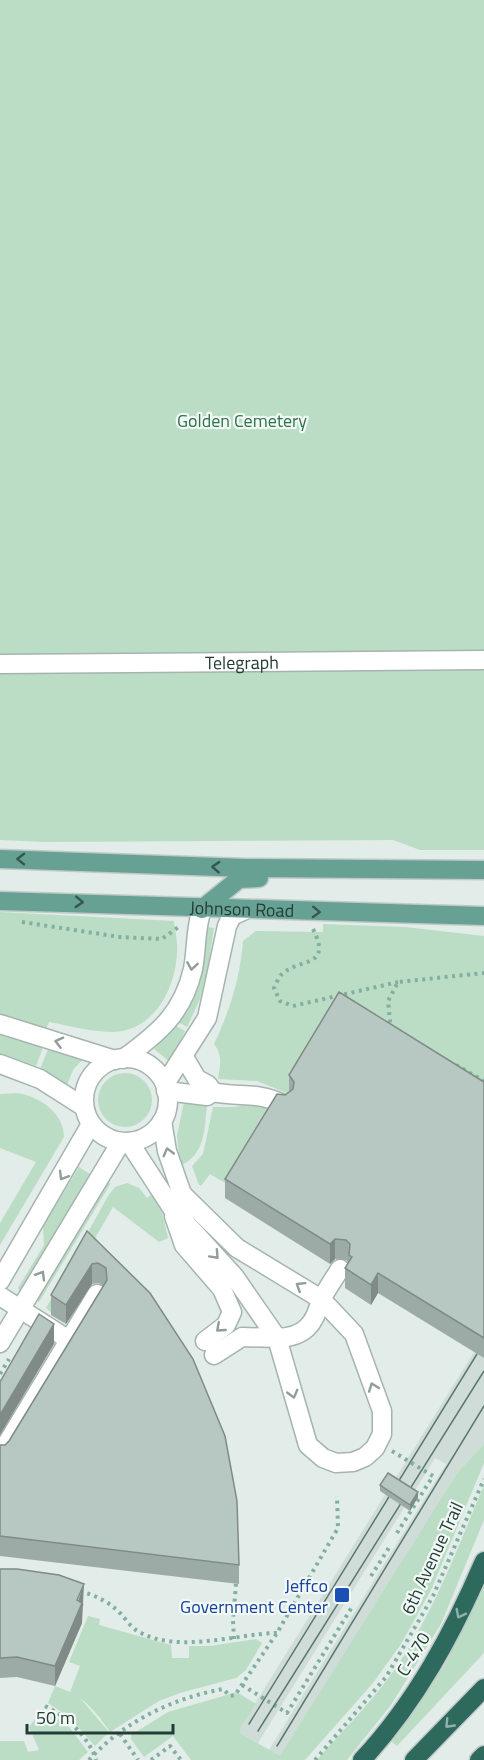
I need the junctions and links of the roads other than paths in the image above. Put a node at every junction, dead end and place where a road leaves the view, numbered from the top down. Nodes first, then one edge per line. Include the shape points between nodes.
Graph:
1 (484, 660) edge
2 (0, 664) edge
3 (0, 859) edge
4 (484, 870) edge
5 (405, 872) junction
6 (0, 901) edge
7 (202, 909) junction
8 (245, 910) junction
9 (484, 916) edge
10 (0, 1024) edge
11 (184, 1057) junction
12 (119, 1059) junction
13 (0, 1064) edge
14 (166, 1088) junction
15 (213, 1092) junction
16 (283, 1104) edge
17 (84, 1107) junction
18 (162, 1121) junction
19 (91, 1124) junction
20 (125, 1142) junction
21 (172, 1208) junction
22 (339, 1269) dead end
23 (0, 1281) edge
24 (97, 1293) edge
25 (0, 1296) edge
26 (321, 1299) junction
27 (21, 1309) junction
28 (278, 1338) junction
29 (69, 1340) junction
30 (0, 1343) edge
31 (7, 1426) edge
32 (0, 1455) edge
33 (484, 1561) edge
34 (484, 1688) edge
35 (484, 1755) edge
36 (362, 1760) edge
37 (414, 1760) edge
38 (479, 1760) edge

1 - 2 street, Telegraph
5 -> 3 main road
4 - 5 main road
5 - 7 main road via 239,879
6 -> 7 main road, Johnson Road
7 - 8 main road, Johnson Road
7 -> 12 street via 193,967 182,1004 152,1038
8 -> 9 main road, Johnson Road
8 - 11 street via 232,916 227,926 207,1018
12 -> 10 street
11 - 14 street
11 - 15 street via 197,1079
12 - 14 street via 141,1061 152,1067
12 - 17 street via 95,1071 88,1081
13 - 17 street via 40,1079
14 - 15 street via 207,1096
14 - 18 street
15 - 16 street via 230,1096 265,1095
17 - 19 street
18 - 20 street via 146,1137
26 -> 18 street via 237,1248 182,1194 167,1151
19 - 20 street via 99,1133
19 -> 23 street
20 - 21 street
27 -> 20 street
21 -> 28 street via 234,1276
21 -> 28 street via 184,1245 222,1289 232,1312 209,1348 242,1337
22 - 26 street
24 - 29 street
25 - 27 street
26 - 28 street via 316,1319 292,1337
28 -> 26 street via 308,1445 336,1463 365,1457 382,1434 381,1410 354,1334
27 - 29 street
27 - 30 street
29 - 31 street
31 - 32 street
33 -> 36 highway, C-470 via 435,1662 403,1710
34 -> 37 highway
35 - 38 highway

